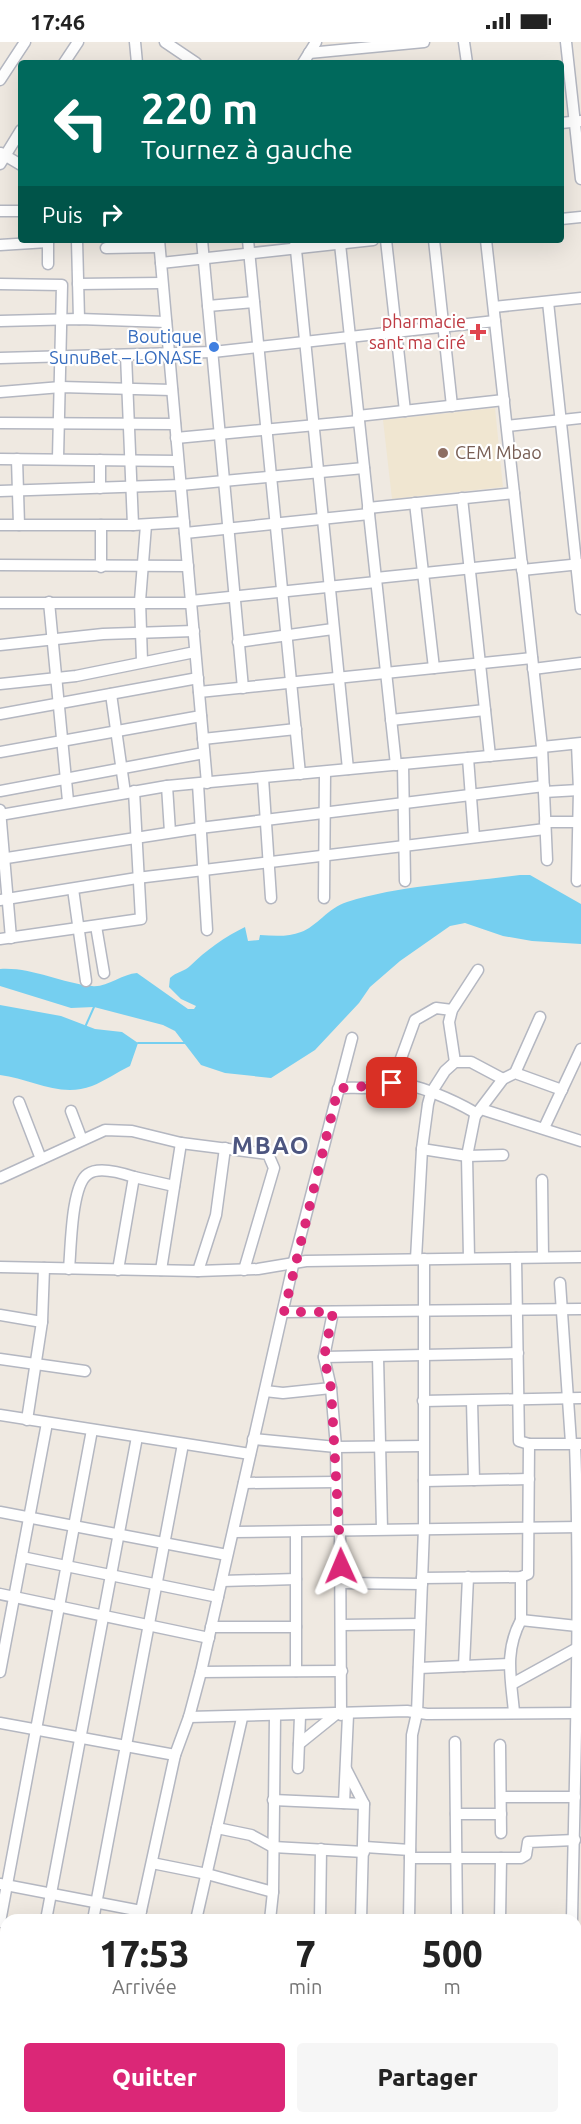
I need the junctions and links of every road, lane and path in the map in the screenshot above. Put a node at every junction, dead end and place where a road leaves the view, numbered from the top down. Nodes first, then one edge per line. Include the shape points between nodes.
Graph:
1 (25, 42) edge
2 (78, 42) edge
3 (135, 42) edge
4 (165, 42) edge
5 (316, 42) edge
6 (424, 42) edge
7 (464, 42) edge
8 (566, 42) edge
9 (306, 58) edge
10 (67, 60) edge
11 (137, 60) edge
12 (192, 60) edge
13 (467, 60) edge
14 (565, 76) edge
15 (0, 80) edge
16 (578, 121) edge
17 (18, 135) edge
18 (2, 157) edge
19 (18, 164) edge
20 (581, 173) edge
21 (0, 211) edge
22 (18, 211) edge
23 (581, 217) edge
24 (564, 219) edge
25 (29, 243) edge
26 (48, 243) edge
27 (77, 243) edge
28 (202, 243) edge
29 (248, 243) edge
30 (348, 243) edge
31 (386, 243) edge
32 (434, 243) edge
33 (486, 243) edge
34 (159, 244) edge
35 (295, 244) edge
36 (340, 244) junction
37 (0, 246) edge
38 (106, 248) dead end
39 (249, 254) junction
40 (204, 258) junction
41 (161, 263) junction
42 (48, 264) dead end
43 (162, 283) junction
44 (0, 284) edge
45 (78, 284) junction
46 (581, 298) edge
47 (254, 302) junction
48 (548, 302) junction
49 (208, 306) junction
50 (494, 307) junction
51 (63, 319) junction
52 (80, 319) junction
53 (0, 321) edge
54 (495, 321) junction
55 (166, 322) junction
56 (443, 326) junction
57 (396, 332) junction
58 (350, 337) junction
59 (305, 342) junction
60 (258, 347) junction
61 (168, 352) junction
62 (213, 352) junction
63 (62, 355) junction
64 (126, 355) junction
65 (0, 358) edge
66 (61, 387) junction
67 (128, 389) junction
68 (172, 390) junction
69 (0, 392) edge
70 (504, 400) junction
71 (452, 406) junction
72 (405, 411) junction
73 (359, 418) junction
74 (581, 418) edge
75 (560, 420) junction
76 (0, 423) edge
77 (129, 423) junction
78 (60, 424) junction
79 (175, 424) junction
80 (313, 425) junction
81 (507, 426) junction
82 (267, 429) junction
83 (220, 434) junction
84 (176, 438) junction
85 (0, 459) edge
86 (17, 459) junction
87 (58, 459) junction
88 (100, 460) junction
89 (130, 461) junction
90 (178, 461) junction
91 (364, 468) junction
92 (318, 472) junction
93 (271, 477) junction
94 (224, 481) junction
95 (181, 485) junction
96 (132, 487) junction
97 (100, 488) junction
98 (18, 490) junction
99 (0, 491) edge
100 (514, 493) junction
101 (462, 498) junction
102 (415, 503) junction
103 (369, 511) junction
104 (323, 519) junction
105 (276, 524) junction
106 (0, 525) edge
107 (19, 525) junction
108 (101, 525) junction
109 (134, 525) junction
110 (146, 525) junction
111 (184, 528) junction
112 (229, 529) junction
113 (579, 564) edge
114 (0, 565) edge
115 (188, 566) junction
116 (100, 567) junction
117 (143, 567) junction
118 (522, 567) junction
119 (470, 568) junction
120 (423, 573) junction
121 (376, 580) junction
122 (330, 586) junction
123 (282, 591) junction
124 (235, 596) junction
125 (140, 601) junction
126 (49, 602) junction
127 (191, 602) junction
128 (0, 603) edge
129 (581, 609) edge
130 (333, 629) junction
131 (142, 632) junction
132 (194, 632) junction
133 (285, 635) junction
134 (51, 639) junction
135 (238, 642) junction
136 (0, 645) edge
137 (195, 652) junction
138 (142, 661) junction
139 (480, 663) junction
140 (581, 663) edge
141 (533, 664) junction
142 (434, 668) junction
143 (386, 673) junction
144 (55, 678) junction
145 (198, 678) junction
146 (339, 678) junction
147 (291, 683) junction
148 (0, 684) edge
149 (243, 688) junction
150 (199, 692) junction
151 (111, 694) junction
152 (57, 703) junction
153 (485, 710) junction
154 (0, 714) edge
155 (201, 716) junction
156 (391, 720) junction
157 (296, 729) junction
158 (117, 730) junction
159 (203, 739) junction
160 (61, 740) junction
161 (579, 744) edge
162 (542, 749) junction
163 (0, 752) edge
164 (204, 753) junction
165 (490, 756) junction
166 (468, 758) junction
167 (400, 764) junction
168 (122, 767) junction
169 (348, 770) junction
170 (326, 772) junction
171 (300, 774) junction
172 (66, 777) junction
173 (263, 778) junction
174 (202, 783) junction
175 (167, 786) junction
176 (544, 789) junction
177 (0, 790) edge
178 (579, 790) junction
179 (130, 792) junction
180 (471, 794) junction
181 (68, 801) junction
182 (405, 804) junction
183 (0, 810) edge
184 (327, 812) junction
185 (0, 814) edge
186 (265, 820) junction
187 (580, 822) edge
188 (545, 826) junction
189 (200, 828) junction
190 (170, 832) junction
191 (136, 837) junction
192 (474, 837) junction
193 (405, 847) junction
194 (324, 856) junction
195 (2, 859) edge
196 (547, 860) dead end
197 (267, 862) junction
198 (203, 870) junction
199 (137, 878) junction
200 (405, 881) dead end
201 (577, 881) dead end
202 (73, 889) junction
203 (271, 898) dead end
204 (324, 898) dead end
205 (4, 900) edge
206 (96, 926) junction
207 (78, 929) junction
208 (207, 930) dead end
209 (5, 939) edge
210 (478, 970) dead end
211 (104, 973) dead end
212 (86, 981) dead end
213 (452, 1010) junction
214 (540, 1017) dead end
215 (352, 1038) dead end
216 (581, 1049) edge
217 (455, 1062) junction
218 (515, 1073) junction
219 (503, 1079) junction
220 (392, 1083) junction
221 (338, 1089) junction
222 (562, 1090) junction
223 (431, 1093) junction
224 (19, 1102) dead end
225 (71, 1111) dead end
226 (478, 1112) junction
227 (544, 1128) junction
228 (82, 1140) junction
229 (581, 1141) edge
230 (182, 1143) junction
231 (225, 1148) junction
232 (422, 1149) junction
233 (503, 1155) dead end
234 (467, 1156) junction
235 (40, 1159) junction
236 (1, 1176) edge
237 (134, 1177) junction
238 (542, 1180) dead end
239 (174, 1186) junction
240 (543, 1257) junction
241 (581, 1257) edge
242 (469, 1258) junction
243 (516, 1258) junction
244 (420, 1259) junction
245 (294, 1261) junction
246 (0, 1267) edge
247 (44, 1268) junction
248 (69, 1269) junction
249 (118, 1270) junction
250 (161, 1270) junction
251 (244, 1270) junction
252 (198, 1271) junction
253 (560, 1283) dead end
254 (581, 1309) edge
255 (516, 1310) junction
256 (563, 1310) junction
257 (423, 1311) junction
258 (284, 1312) junction
259 (333, 1312) junction
260 (0, 1315) edge
261 (42, 1322) junction
262 (518, 1353) junction
263 (422, 1356) junction
264 (324, 1357) junction
265 (378, 1357) junction
266 (0, 1359) edge
267 (36, 1364) junction
268 (85, 1371) dead end
269 (331, 1388) junction
270 (265, 1391) junction
271 (581, 1398) edge
272 (519, 1399) junction
273 (567, 1399) junction
274 (423, 1401) junction
275 (472, 1401) junction
276 (0, 1415) edge
277 (27, 1420) junction
278 (47, 1423) junction
279 (92, 1430) junction
280 (137, 1437) junction
281 (253, 1439) junction
282 (183, 1444) junction
283 (529, 1444) junction
284 (576, 1444) edge
285 (423, 1446) junction
286 (336, 1447) junction
287 (381, 1447) junction
288 (250, 1454) junction
289 (529, 1479) junction
290 (474, 1480) junction
291 (424, 1481) junction
292 (336, 1482) junction
293 (244, 1483) junction
294 (579, 1486) edge
295 (0, 1512) edge
296 (29, 1518) junction
297 (74, 1526) junction
298 (528, 1527) junction
299 (580, 1527) edge
300 (382, 1528) junction
301 (424, 1528) junction
302 (339, 1530) junction
303 (234, 1532) junction
304 (296, 1532) junction
305 (119, 1535) junction
306 (164, 1543) junction
307 (227, 1555) junction
308 (22, 1557) junction
309 (66, 1566) junction
310 (111, 1575) junction
311 (468, 1577) junction
312 (521, 1577) junction
313 (296, 1579) junction
314 (222, 1581) junction
315 (422, 1581) junction
316 (157, 1584) junction
317 (341, 1584) junction
318 (0, 1594) edge
319 (14, 1596) junction
320 (218, 1597) junction
321 (59, 1606) junction
322 (104, 1614) junction
323 (578, 1619) edge
324 (521, 1620) junction
325 (149, 1623) junction
326 (420, 1624) junction
327 (342, 1625) junction
328 (296, 1627) junction
329 (210, 1632) junction
330 (579, 1646) edge
331 (509, 1664) junction
332 (464, 1666) junction
333 (418, 1668) junction
334 (0, 1671) edge
335 (296, 1671) junction
336 (342, 1671) junction
337 (201, 1672) junction
338 (512, 1684) junction
339 (514, 1712) junction
340 (417, 1713) junction
341 (577, 1713) junction
342 (341, 1715) junction
343 (275, 1716) junction
344 (300, 1716) junction
345 (189, 1717) junction
346 (242, 1718) junction
347 (0, 1723) edge
348 (36, 1730) junction
349 (81, 1738) junction
350 (579, 1739) edge
351 (455, 1742) dead end
352 (299, 1744) junction
353 (501, 1745) dead end
354 (126, 1746) junction
355 (175, 1755) junction
356 (298, 1768) dead end
357 (346, 1769) junction
358 (501, 1797) junction
359 (575, 1797) junction
360 (273, 1800) junction
361 (344, 1803) junction
362 (364, 1804) junction
363 (456, 1814) junction
364 (501, 1814) junction
365 (217, 1828) junction
366 (501, 1833) dead end
367 (575, 1840) junction
368 (273, 1848) junction
369 (321, 1849) junction
370 (364, 1849) junction
371 (410, 1854) junction
372 (456, 1858) junction
373 (501, 1858) junction
374 (152, 1863) junction
375 (577, 1873) edge
376 (207, 1874) junction
377 (4, 1884) edge
378 (273, 1892) junction
379 (51, 1893) junction
380 (97, 1901) junction
381 (1, 1914) edge
382 (47, 1914) edge
383 (94, 1914) edge
384 (134, 1914) edge
385 (140, 1914) edge
386 (197, 1914) edge
387 (271, 1914) edge
388 (320, 1914) edge
389 (361, 1914) edge
390 (409, 1914) edge
391 (457, 1914) edge
392 (500, 1914) edge
393 (573, 1914) edge

1 - 15 street
2 - 10 street
3 - 11 street
4 - 12 street
5 - 9 street
6 - 9 street
7 - 13 street
8 - 14 street
14 - 16 street
16 - 20 street
17 - 18 street
18 - 19 street
21 - 22 street
23 - 24 street
25 - 37 street
26 - 42 street
27 - 45 street
28 - 40 street
29 - 39 street
30 - 36 street
31 - 57 street
32 - 56 street
33 - 50 street
34 - 38 street
34 - 41 street
35 - 36 street
35 - 39 street
35 - 59 street
36 - 58 street
39 - 40 street
39 - 47 street
40 - 41 street
40 - 49 street
41 - 43 street
43 - 45 street
43 - 55 street
44 - 51 street via 62,285
45 - 52 street
46 - 48 street
47 - 49 street
47 - 60 street
48 - 50 street
48 - 75 street
49 - 62 street
50 - 54 street
51 - 52 street
51 - 53 street
51 - 63 street
52 - 55 street
54 - 56 street
54 - 70 street
55 - 61 street
56 - 57 street
56 - 71 street
57 - 58 street
57 - 72 street
58 - 59 street
58 - 73 street
59 - 60 street
59 - 80 street
60 - 62 street
60 - 82 street
61 - 62 street
61 - 64 street
61 - 68 street
62 - 83 street
63 - 64 street
63 - 65 street
63 - 66 street
64 - 67 street
66 - 67 street
66 - 69 street
66 - 78 street
67 - 68 street
67 - 77 street
68 - 79 street
70 - 71 street
70 - 81 street
71 - 72 street
72 - 73 street
73 - 80 street
73 - 91 street
74 - 75 street
75 - 81 street
75 - 113 street
76 - 78 street
77 - 78 street
77 - 79 street
77 - 89 street
78 - 87 street
79 - 84 street
80 - 82 street
80 - 92 street
81 - 100 street
82 - 83 street
82 - 93 street
83 - 84 street
83 - 94 street
84 - 90 street
85 - 86 street
86 - 87 street
86 - 98 street
87 - 88 street
88 - 89 street
88 - 97 street
89 - 90 street
89 - 96 street
90 - 95 street
91 - 92 street
91 - 103 street
92 - 93 street
92 - 104 street
93 - 94 street
93 - 105 street
94 - 95 street
94 - 112 street
95 - 96 street
95 - 111 street
96 - 97 street
96 - 109 street
97 - 98 street
98 - 99 street
98 - 107 street
100 - 101 street
100 - 118 street
101 - 102 street
101 - 119 street
102 - 103 street
102 - 120 street
103 - 104 street
103 - 121 street
104 - 105 street
104 - 122 street
105 - 112 street
105 - 123 street
106 - 107 street
107 - 108 street
108 - 109 street
108 - 116 street
109 - 110 street
110 - 111 street
110 - 117 street
111 - 112 street
111 - 115 street
112 - 124 street
113 - 118 street
113 - 129 street
114 - 116 street
115 - 117 street
115 - 127 street
116 - 117 street
117 - 125 street
118 - 119 street
118 - 141 street
119 - 120 street
119 - 139 street
120 - 121 street
120 - 142 street
121 - 122 street
121 - 143 street
122 - 123 street
122 - 130 street
123 - 124 street
123 - 133 street
124 - 127 street
124 - 135 street
125 - 126 street
125 - 127 street
125 - 131 street
126 - 128 street
126 - 134 street
127 - 132 street
130 - 133 street
130 - 146 street
131 - 132 street
131 - 134 street
131 - 138 street
132 - 137 street
133 - 135 street
133 - 147 street
134 - 136 street
134 - 144 street
135 - 149 street
137 - 138 street
137 - 145 street
138 - 144 street
139 - 141 street
139 - 142 street
139 - 153 street
140 - 141 street
141 - 162 street
142 - 143 street
143 - 146 street
143 - 156 street
144 - 148 street
144 - 152 street
145 - 150 street
145 - 151 street
146 - 147 street
146 - 169 street
147 - 149 street
147 - 157 street
149 - 150 street
150 - 155 street
151 - 152 street
151 - 158 street
152 - 154 street
152 - 160 street
153 - 156 street
153 - 165 street
155 - 158 street
155 - 159 street
156 - 167 street
157 - 159 street
157 - 171 street
158 - 160 street
158 - 168 street
159 - 164 street
160 - 163 street
160 - 172 street
161 - 162 street
161 - 178 street
162 - 165 street
162 - 176 street
164 - 168 street
164 - 174 street
165 - 166 street
166 - 167 street
166 - 180 street
167 - 169 street
167 - 182 street
168 - 172 street
168 - 179 street
169 - 170 street
170 - 171 street
170 - 184 street
171 - 173 street
172 - 177 street
172 - 181 street
173 - 174 street
173 - 186 street
174 - 175 street
174 - 189 street
175 - 179 street
175 - 190 street
176 - 178 street
176 - 180 street
176 - 188 street
178 - 187 street
179 - 181 street
179 - 191 street
180 - 182 street
180 - 192 street
181 - 185 street
182 - 184 street
182 - 193 street
183 - 185 street
184 - 186 street
184 - 194 street
185 - 195 street
186 - 189 street
186 - 197 street
187 - 188 street
187 - 201 street
188 - 192 street
188 - 196 street
189 - 190 street
189 - 198 street
190 - 191 street
191 - 195 street
191 - 199 street
192 - 193 street
193 - 194 street
193 - 200 street
194 - 197 street
194 - 204 street
195 - 205 street
197 - 198 street
197 - 203 street
198 - 199 street
198 - 208 street
199 - 202 street
199 - 206 street via 141,919
202 - 205 street
202 - 207 street
205 - 209 street
206 - 207 street
206 - 211 street
207 - 209 street
207 - 212 street
210 - 213 street
213 - 217 street via 449,1022
213 - 220 street via 436,1008 415,1020
214 - 218 street
215 - 221 street
216 - 222 street
217 - 219 street via 471,1062
217 - 223 street
218 - 219 street
218 - 222 street
219 - 226 street
220 - 221 street
220 - 223 street
221 - 245 street
222 - 227 street
223 - 226 street
223 - 232 street
224 - 235 street
225 - 228 street
226 - 227 street
226 - 234 street
227 - 229 street
228 - 230 street via 105,1130 120,1130
228 - 235 street
230 - 231 street
230 - 239 street
231 - 251 street via 268,1154 274,1168
231 - 252 street via 216,1215
232 - 234 street
232 - 244 street
233 - 234 street
234 - 242 street
235 - 236 street
237 - 239 street
237 - 248 street via 95,1170 85,1175 77,1194
237 - 249 street
238 - 240 street
239 - 250 street
240 - 241 street
240 - 243 street
242 - 243 street
242 - 244 street
243 - 255 street
244 - 245 street
244 - 257 street
245 - 251 street
245 - 258 street
246 - 247 street
247 - 248 street
247 - 261 street
248 - 249 street
249 - 250 street
250 - 252 street
251 - 252 street
253 - 256 street
254 - 256 street
255 - 256 street
255 - 257 street
255 - 262 street
256 - 273 street
257 - 259 street
257 - 263 street
258 - 259 street
258 - 270 street
259 - 264 street
260 - 261 street
261 - 267 street
262 - 263 street
262 - 272 street
263 - 265 street
263 - 274 street
264 - 265 street
264 - 269 street
265 - 287 street
266 - 267 street
267 - 268 street
267 - 277 street
269 - 270 street via 283,1394
269 - 286 street
270 - 281 street
271 - 273 street
272 - 273 street
272 - 275 street
272 - 283 street via 518,1437
273 - 284 street
274 - 275 street
274 - 285 street
275 - 290 street
276 - 277 street
277 - 278 street
278 - 279 street
278 - 296 street
279 - 280 street
279 - 297 street
280 - 282 street
280 - 305 street
281 - 286 street
281 - 288 street
282 - 288 street
282 - 306 street
283 - 284 street
283 - 289 street
284 - 294 street
285 - 287 street
285 - 291 street
286 - 287 street
286 - 292 street
287 - 300 street
288 - 293 street
289 - 290 street
289 - 298 street
290 - 291 street
291 - 301 street
292 - 293 street
292 - 302 street
293 - 303 street
294 - 299 street
295 - 296 street
296 - 297 street
296 - 308 street
297 - 305 street
297 - 309 street
298 - 299 street
298 - 301 street
298 - 312 street via 528,1574
299 - 323 street
300 - 301 street
300 - 302 street
301 - 315 street
302 - 304 street
302 - 317 street
303 - 304 street
303 - 307 street
304 - 313 street
305 - 306 street
305 - 310 street
306 - 307 street
306 - 316 street
307 - 314 street
308 - 309 street
308 - 319 street
309 - 310 street
309 - 321 street
310 - 316 street
310 - 322 street
311 - 312 street
311 - 315 street
311 - 332 street
312 - 324 street
313 - 314 street
313 - 328 street
314 - 320 street
315 - 317 street
315 - 326 street
316 - 320 street
316 - 325 street
317 - 327 street
318 - 319 street
319 - 321 street
319 - 334 street
320 - 329 street
321 - 322 street
321 - 348 street
322 - 325 street
322 - 349 street
323 - 324 street
323 - 330 street
324 - 331 street via 511,1638
325 - 329 street
325 - 354 street
326 - 327 street
326 - 333 street
327 - 336 street
328 - 329 street
328 - 335 street
329 - 337 street
330 - 338 street
330 - 341 street
331 - 332 street
331 - 338 street
332 - 333 street
333 - 340 street
335 - 336 street
335 - 337 street
336 - 342 street
337 - 345 street
338 - 339 street
339 - 340 street
339 - 341 street
340 - 342 street
340 - 371 street via 412,1735
341 - 350 street
342 - 344 street
342 - 352 street
342 - 357 street
343 - 344 street
343 - 346 street
343 - 360 street
344 - 352 street
345 - 346 street
345 - 355 street
346 - 365 street
347 - 348 street
348 - 349 street
348 - 377 street
349 - 354 street
349 - 379 street
350 - 359 street
351 - 363 street
352 - 356 street
353 - 358 street
354 - 355 street
354 - 380 street
355 - 374 street
357 - 361 street
357 - 362 street
358 - 359 street
358 - 364 street
359 - 367 street
360 - 361 street
360 - 368 street
361 - 362 street
362 - 370 street
363 - 364 street
363 - 372 street
364 - 366 street
365 - 368 street via 251,1835
365 - 376 street
367 - 373 street via 532,1841 524,1857
367 - 375 street
368 - 369 street
368 - 378 street
369 - 370 street
369 - 388 street
370 - 371 street
370 - 389 street
371 - 372 street
371 - 390 street
372 - 373 street
372 - 391 street
373 - 392 street
374 - 376 street
374 - 385 street
375 - 393 street
376 - 378 street
376 - 386 street
377 - 379 street
377 - 381 street
378 - 387 street
379 - 380 street
379 - 382 street
380 - 383 street
380 - 384 street

